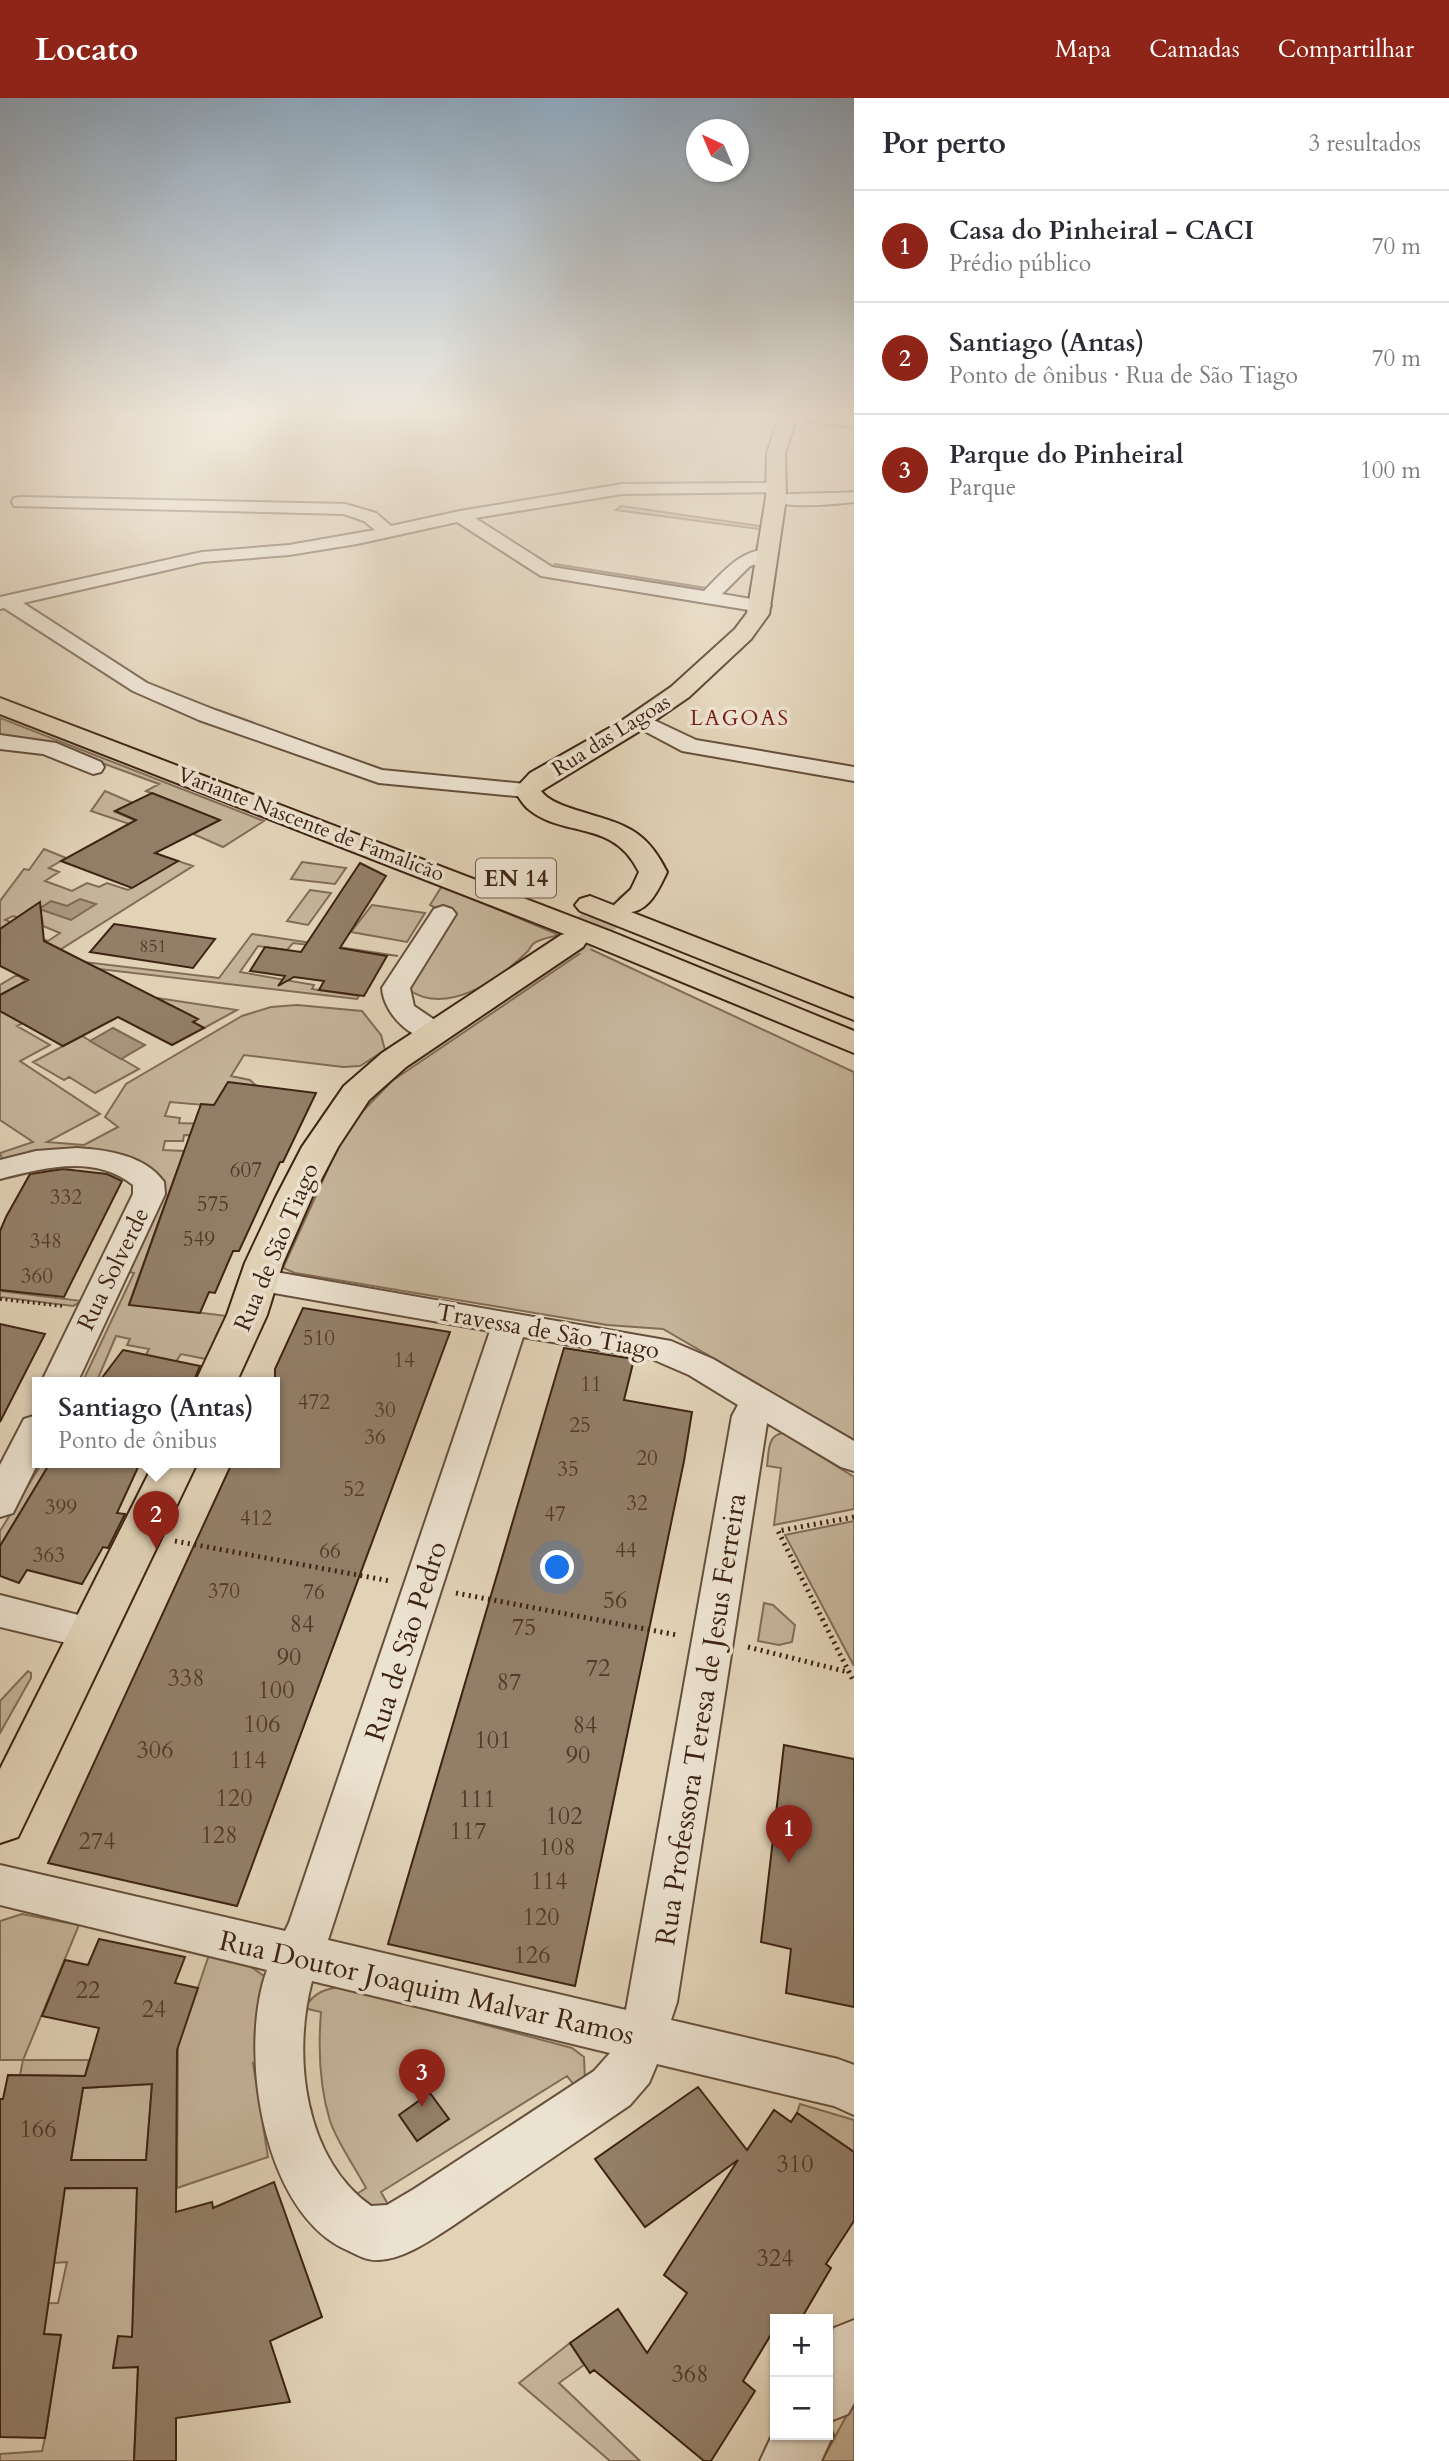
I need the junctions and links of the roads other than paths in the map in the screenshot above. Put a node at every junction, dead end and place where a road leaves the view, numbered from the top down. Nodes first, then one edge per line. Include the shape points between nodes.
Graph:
1 (383, 527) edge
2 (409, 527) edge
3 (478, 527) edge
4 (772, 527) edge
5 (388, 532) junction
6 (768, 555) junction
7 (708, 598) junction
8 (3, 602) edge
9 (761, 606) junction
10 (0, 688) edge
11 (0, 705) edge
12 (641, 720) junction
13 (614, 736) junction
14 (0, 742) edge
15 (690, 746) junction
16 (93, 767) dead end
17 (854, 774) edge
18 (528, 794) junction
19 (629, 905) tunnel mouth
20 (443, 914) dead end
21 (572, 941) tunnel mouth
22 (840, 1011) edge
23 (435, 1033) junction
24 (854, 1043) edge
25 (854, 1048) edge
26 (0, 1170) edge
27 (258, 1280) junction
28 (510, 1324) junction
29 (61, 1377) edge
30 (218, 1377) edge
31 (760, 1402) junction
32 (32, 1438) edge
33 (854, 1458) edge
34 (174, 1468) edge
35 (0, 1503) edge
36 (0, 1611) edge
37 (92, 1633) junction
38 (0, 1821) edge
39 (0, 1885) edge
40 (298, 1956) junction
41 (642, 2038) junction
42 (854, 2090) edge
43 (854, 2348) edge
44 (833, 2385) edge
45 (801, 2440) edge
46 (789, 2461) edge

1 - 5 street
2 - 5 street
3 - 7 street via 547,572
4 - 6 main road, Rua das Lagoas
5 - 8 street via 289,550 202,557
6 - 7 street via 744,562
6 - 9 main road, Rua das Lagoas
7 - 9 street
8 - 18 street via 140,687 207,715 379,776
9 - 12 main road, Rua das Lagoas via 743,634 701,674
10 - 22 main road, Variante Nascente de Famalicão / EN 14 via 408,837
11 - 22 main road, Variante Nascente de Famalicão / EN 14 via 564,923
12 - 13 main road, Rua das Lagoas
12 - 15 street
13 - 15 street
13 - 18 main road, Rua das Lagoas via 539,779
14 - 16 street via 48,748
15 - 17 street
18 - 19 main road via 553,810 641,846 653,872 643,893
20 - 23 street via 396,988 400,1009
21 - 23 main road, Rua de São Tiago
22 - 24 main road, Variante Nascente de Famalicão / EN 14
22 - 25 main road
23 - 27 main road, Rua de São Tiago via 356,1093 305,1174
26 - 29 street, Rua Solverde via 40,1159 69,1158 125,1165 148,1182 149,1194
27 - 28 street, Travessa de São Tiago
27 - 30 main road, Rua de São Tiago
28 - 31 street, Travessa de São Tiago via 659,1349 701,1367
28 - 40 street, Rua de São Pedro
31 - 33 street, Travessa de São Tiago
31 - 41 street, Rua Professora Teresa de Jesus Ferreira via 750,1416 653,2002
32 - 35 street
34 - 37 main road
36 - 37 street
37 - 38 main road
39 - 40 street, Rua Doutor Joaquim Malvar Ramos
40 - 41 street, Rua Doutor Joaquim Malvar Ramos
40 - 41 street, Rua de São Pedro via 286,1987 281,2023 280,2066 287,2114 301,2160 318,2193 364,2233 389,2232 430,2209 602,2096 631,2066
41 - 42 street, Rua Doutor Joaquim Malvar Ramos
43 - 44 street
45 - 46 street

